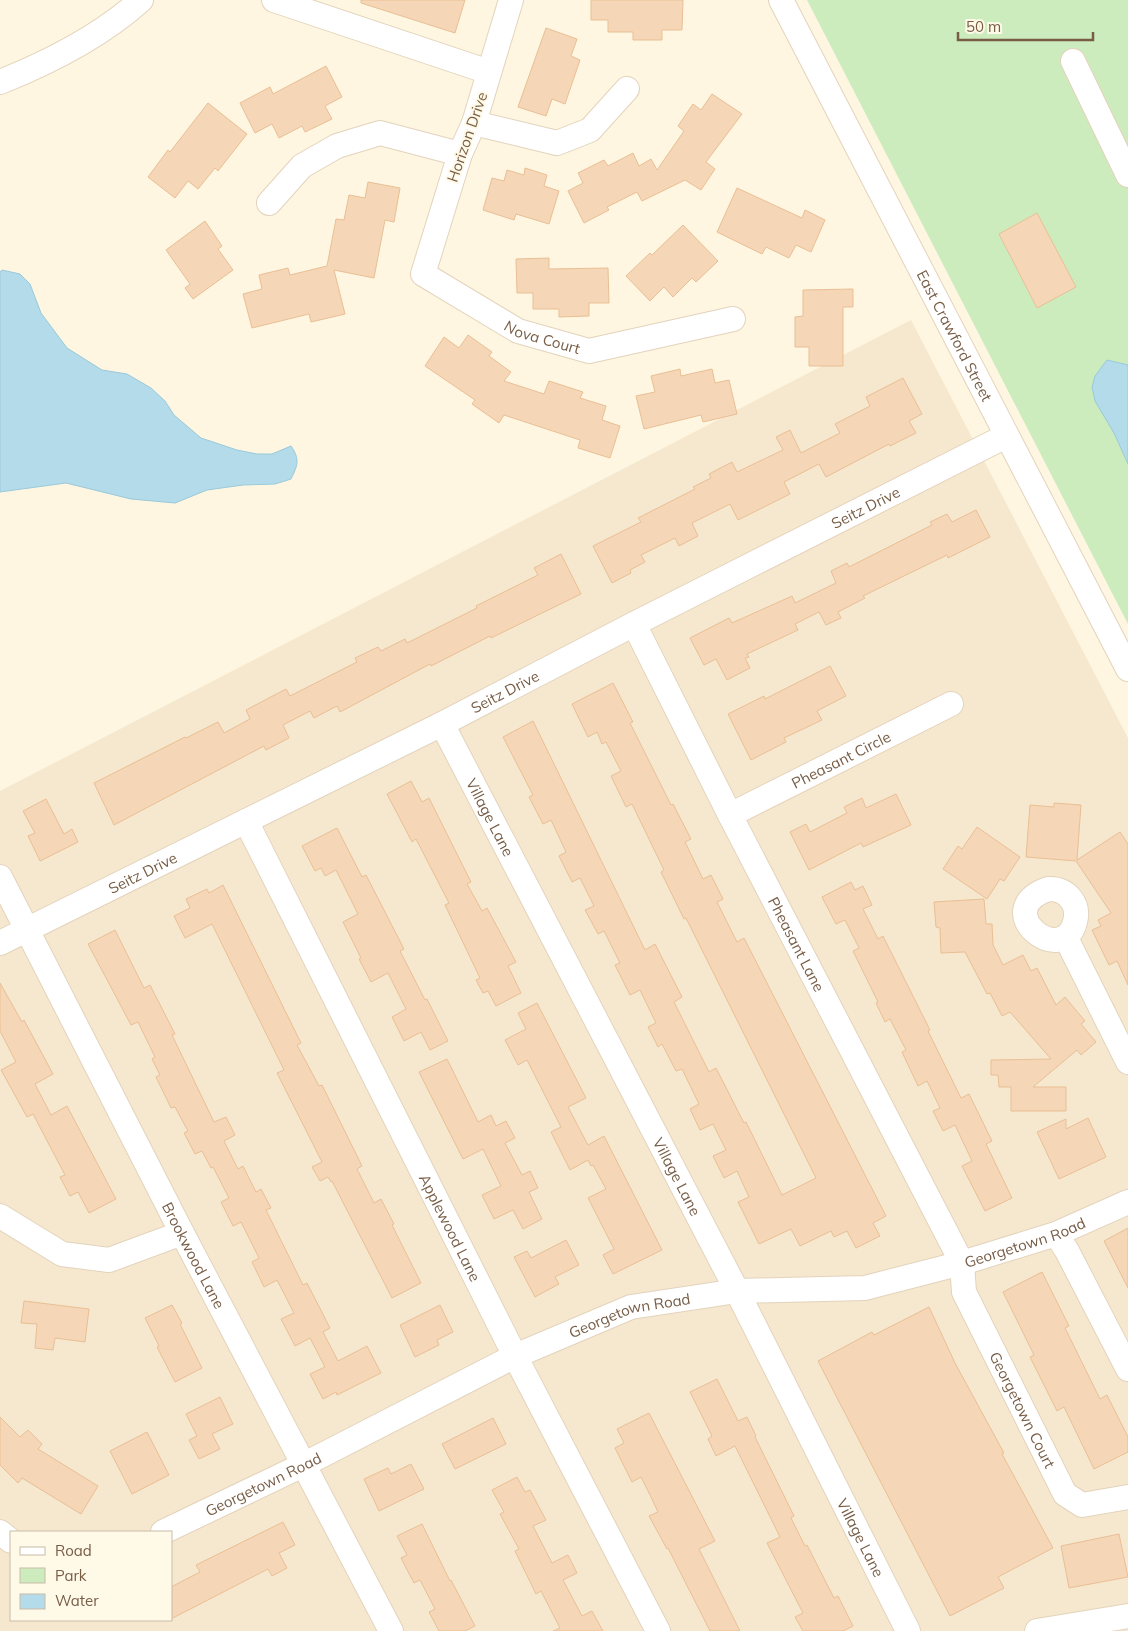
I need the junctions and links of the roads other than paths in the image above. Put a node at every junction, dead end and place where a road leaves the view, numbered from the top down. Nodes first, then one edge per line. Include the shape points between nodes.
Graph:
1 (142, 0) edge
2 (274, 0) edge
3 (511, 0) edge
4 (781, 0) edge
5 (1073, 61) dead end
6 (489, 72) junction
7 (0, 82) edge
8 (627, 89) dead end
9 (474, 123) junction
10 (460, 154) junction
11 (1128, 175) edge
12 (269, 203) dead end
13 (423, 274) joint
14 (733, 319) dead end
15 (1006, 436) junction
16 (634, 624) junction
17 (1128, 669) edge
18 (951, 704) dead end
19 (442, 724) junction
20 (730, 816) junction
21 (246, 821) junction
22 (0, 877) edge
23 (27, 930) junction
24 (1066, 938) dead end
25 (0, 943) edge
26 (1128, 1062) edge
27 (1128, 1202) edge
28 (0, 1216) edge
29 (182, 1234) junction
30 (1056, 1234) junction
31 (962, 1264) junction
32 (738, 1291) junction
33 (515, 1356) junction
34 (1128, 1370) edge
35 (303, 1465) junction
36 (1128, 1497) edge
37 (166, 1531) edge
38 (0, 1532) edge
39 (10, 1540) edge
40 (1128, 1616) edge
41 (391, 1631) edge
42 (658, 1631) edge
43 (908, 1631) edge
44 (1037, 1631) edge

1 - 7 street via 110,26
2 - 6 street
3 - 6 street, Horizon Drive
4 - 15 street, East Crawford Street
5 - 11 street
6 - 9 street, Horizon Drive
8 - 9 street via 590,130 557,143
9 - 10 street, Horizon Drive
10 - 12 street via 380,133 337,146 302,166
10 - 13 street, Horizon Drive
13 - 14 street, Nova Court via 518,331 589,351
15 - 16 street, Seitz Drive
15 - 17 street, East Crawford Street
16 - 19 street, Seitz Drive
16 - 20 street, Pheasant Lane
18 - 20 street, Pheasant Circle
19 - 21 street, Seitz Drive
19 - 32 street, Village Lane
20 - 31 street, Pheasant Lane
21 - 23 street, Seitz Drive
21 - 33 street, Applewood Lane
22 - 23 street, Brookwood Lane
23 - 25 street, Seitz Drive
23 - 29 street, Brookwood Lane
24 - 26 street
27 - 30 street, Georgetown Road
28 - 29 street via 62,1254 110,1260
29 - 35 street, Brookwood Lane
30 - 31 street, Georgetown Road
30 - 34 street
31 - 32 street, Georgetown Road via 865,1288
31 - 36 street, Georgetown Court via 964,1292 1065,1494 1082,1505
32 - 33 street, Georgetown Road via 631,1307
32 - 43 street, Village Lane
33 - 35 street, Georgetown Road
33 - 42 street, Applewood Lane
35 - 37 street, Georgetown Road
35 - 41 street, Brookwood Lane
38 - 39 street
40 - 44 street

